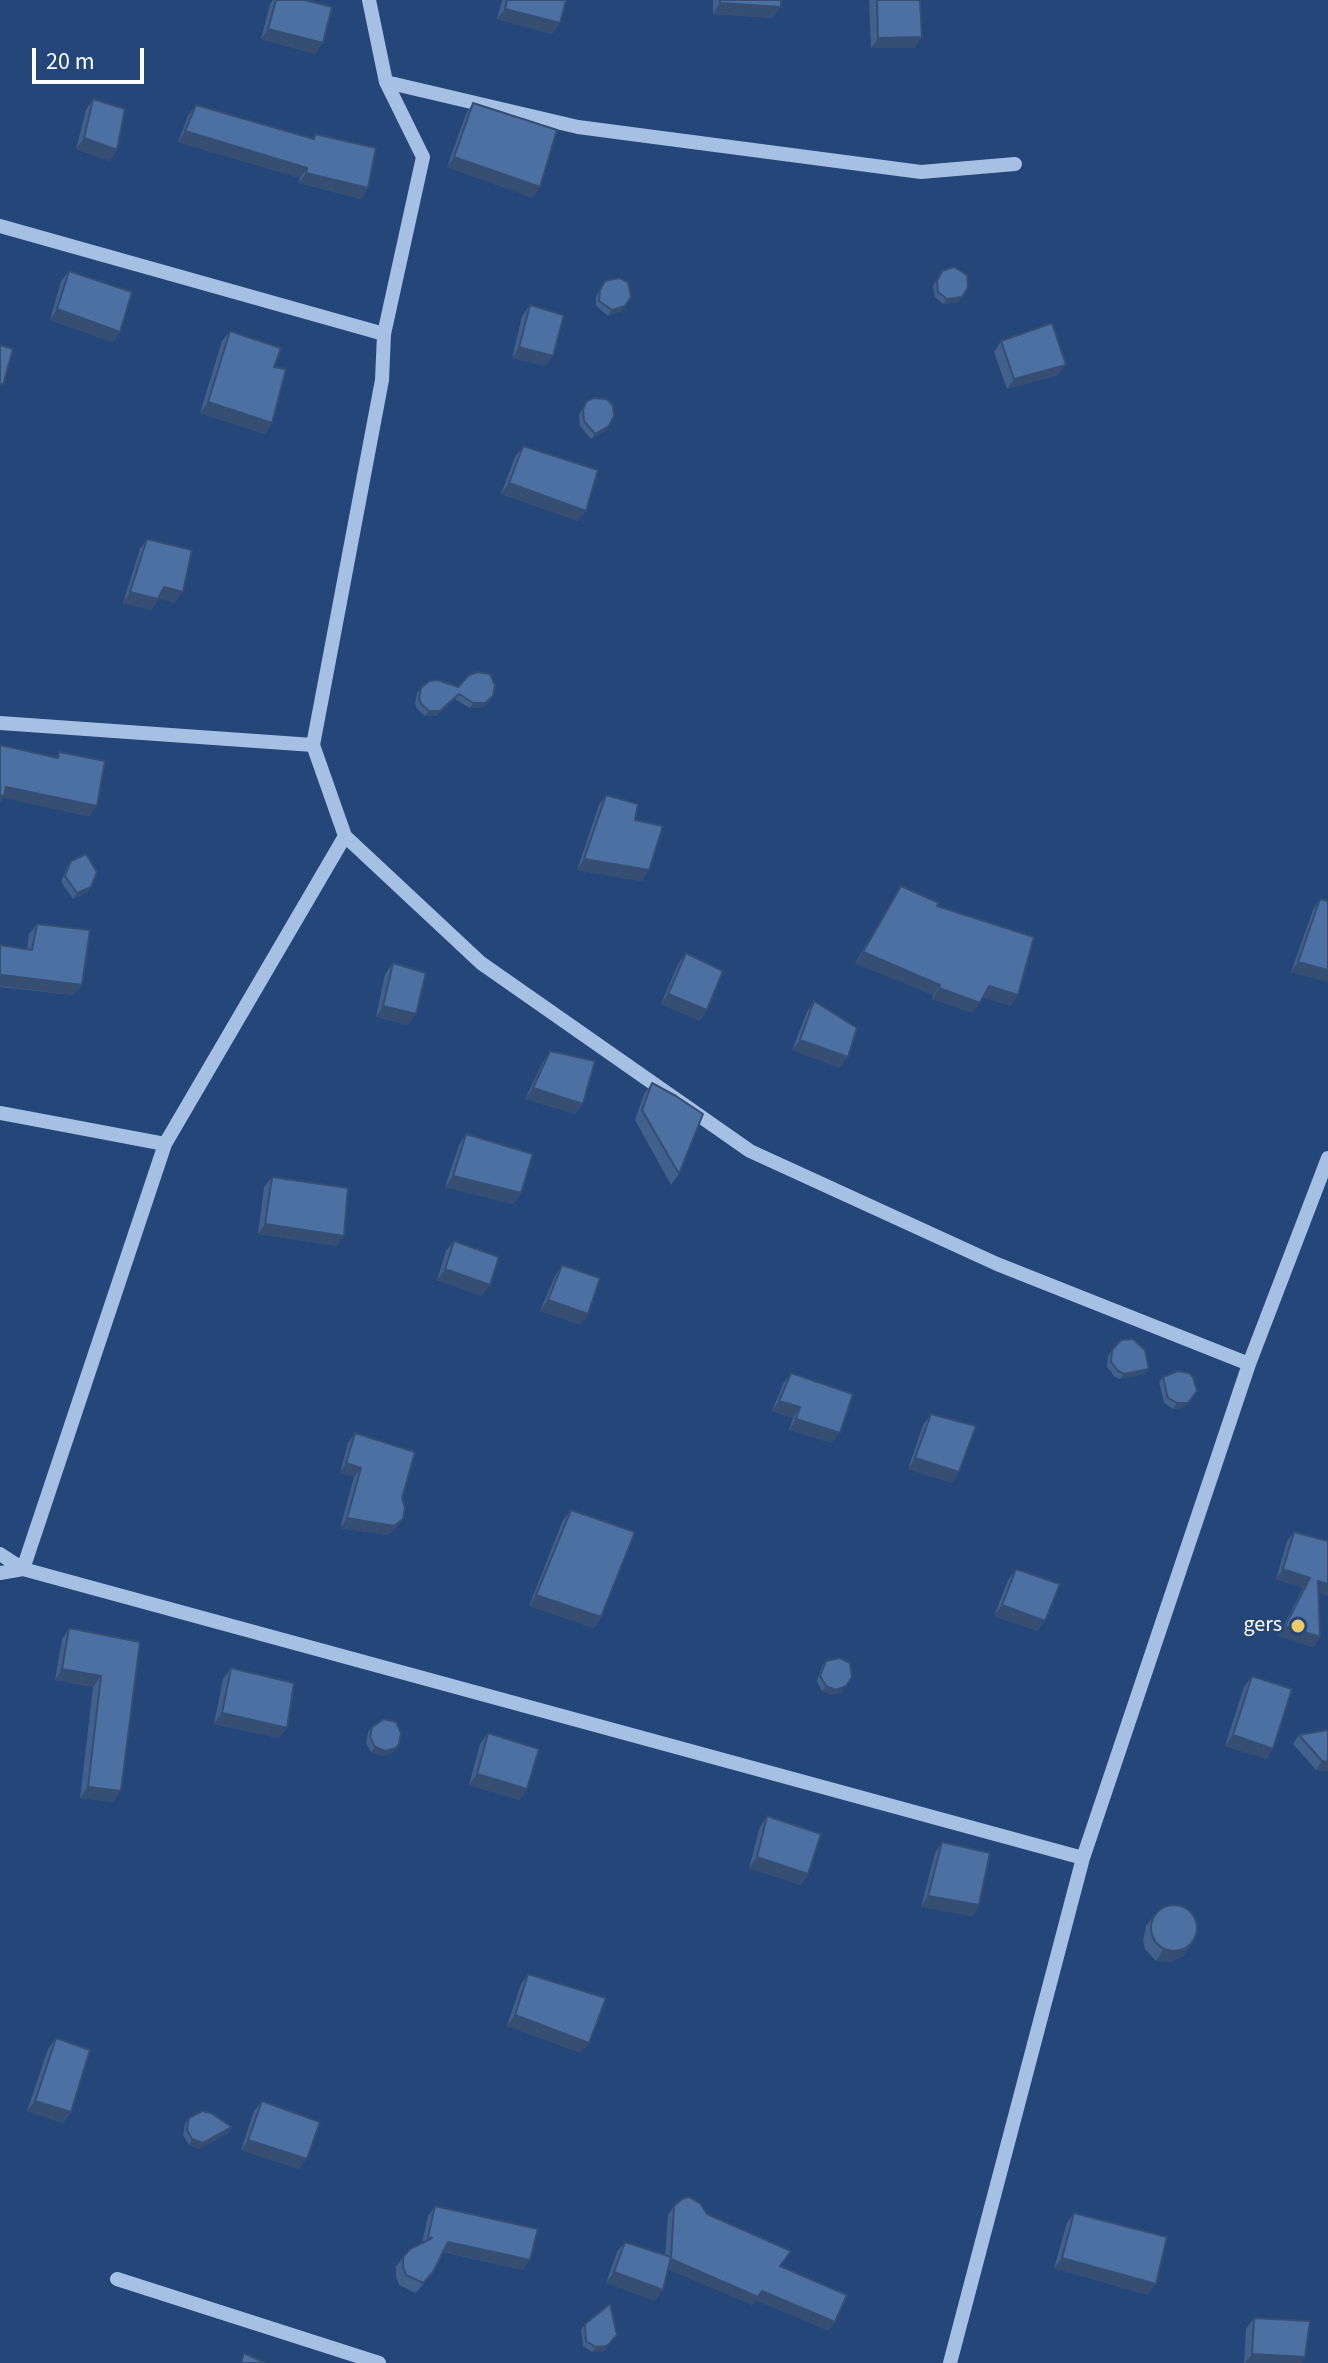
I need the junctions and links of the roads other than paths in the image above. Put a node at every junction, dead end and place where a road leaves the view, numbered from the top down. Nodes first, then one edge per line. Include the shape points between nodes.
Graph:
1 (369, 0) edge
2 (386, 82) junction
3 (1015, 164) dead end
4 (0, 226) edge
5 (384, 334) junction
6 (0, 723) edge
7 (313, 745) junction
8 (345, 836) junction
9 (0, 1113) edge
10 (165, 1144) junction
11 (1328, 1158) edge
12 (1249, 1364) junction
13 (0, 1554) edge
14 (23, 1569) junction
15 (0, 1573) edge
16 (1083, 1858) junction
17 (117, 2279) dead end
18 (379, 2363) edge
19 (950, 2363) edge

1 - 2 street
2 - 3 street via 578,127 905,170
2 - 5 street via 423,157
4 - 5 street
5 - 7 street via 382,380
6 - 7 street
7 - 8 street
8 - 10 street
8 - 12 street via 481,963 750,1151 997,1264
9 - 10 street
10 - 14 street
11 - 12 street
12 - 16 street
13 - 14 street
14 - 15 street
14 - 16 street
16 - 19 street
17 - 18 street

